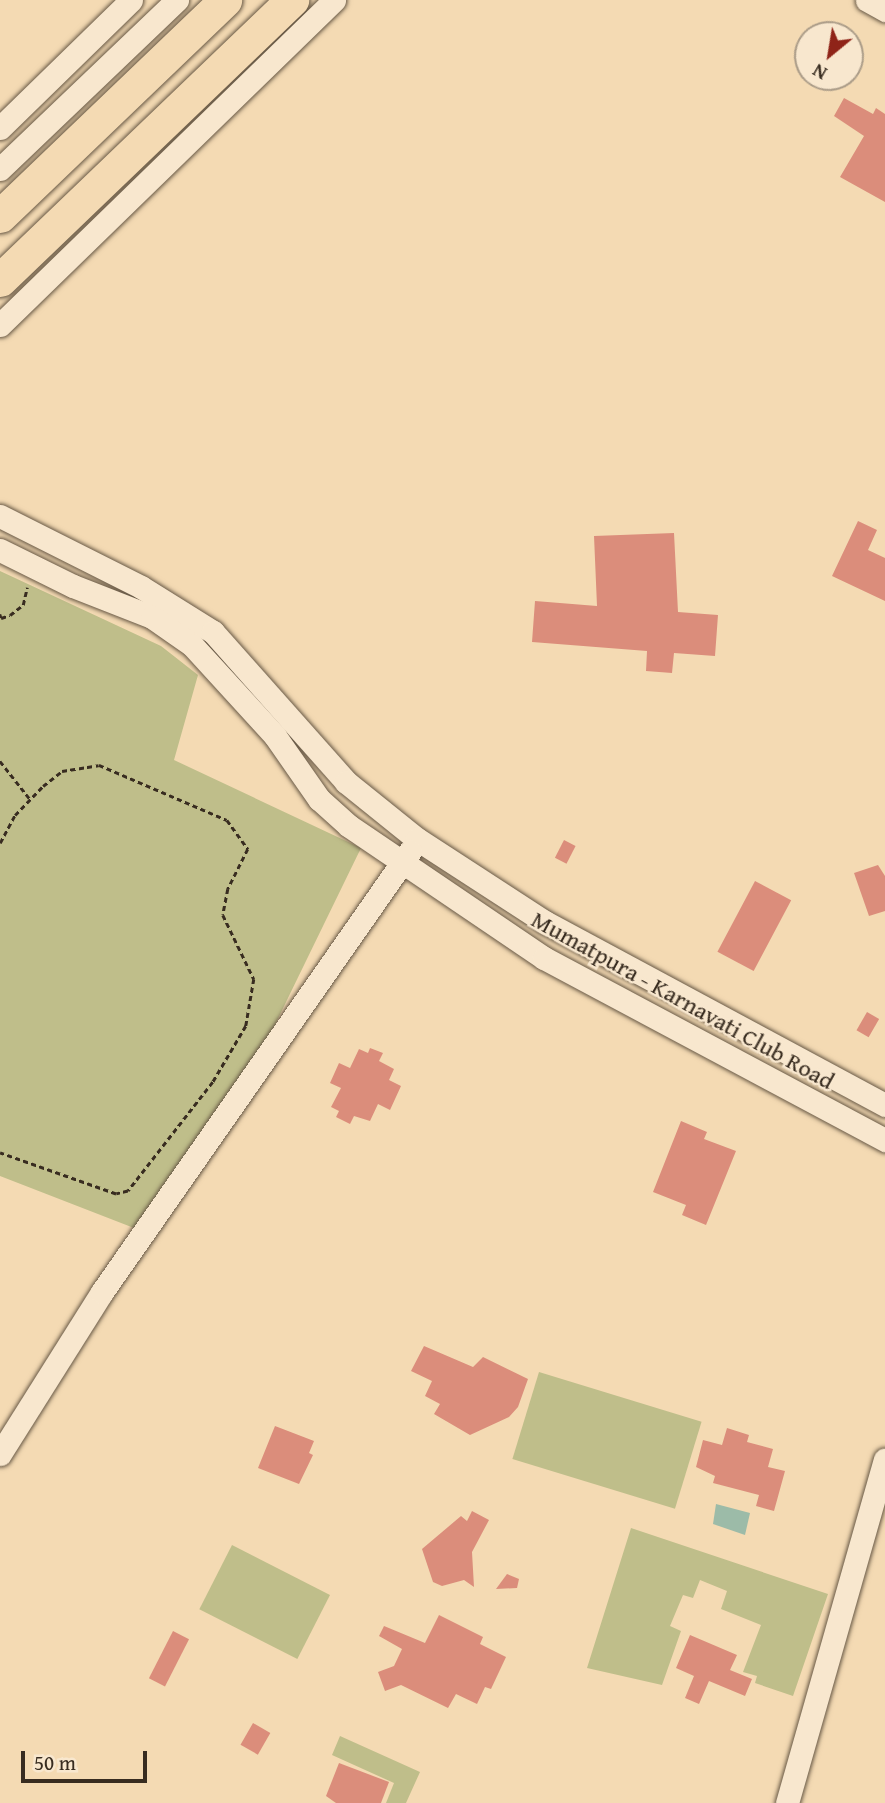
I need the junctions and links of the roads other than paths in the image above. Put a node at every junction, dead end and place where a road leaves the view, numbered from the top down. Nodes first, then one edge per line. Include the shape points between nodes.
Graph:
1 (131, 0) edge
2 (177, 0) edge
3 (225, 0) edge
4 (292, 0) edge
5 (334, 0) edge
6 (867, 0) edge
7 (885, 10) edge
8 (0, 128) edge
9 (0, 169) edge
10 (0, 216) edge
11 (0, 280) edge
12 (0, 325) edge
13 (0, 516) edge
14 (0, 550) edge
15 (417, 839) junction
16 (402, 862) junction
17 (885, 1105) edge
18 (885, 1140) edge
19 (0, 1454) edge
20 (885, 1460) edge
21 (787, 1803) edge

1 - 8 street
2 - 9 street
3 - 10 highway
4 - 11 highway
5 - 12 street
6 - 7 street
13 - 15 street, Mumatpura - Karnavati Club Road via 141,587 213,632 345,782
14 - 16 street, Mumatpura - Karnavati Club Road via 152,617 192,645 275,736 319,799
15 - 16 street
15 - 17 street, Mumatpura - Karnavati Club Road via 545,922
16 - 18 street, Mumatpura - Karnavati Club Road via 544,958
16 - 19 street via 102,1292
20 - 21 street

